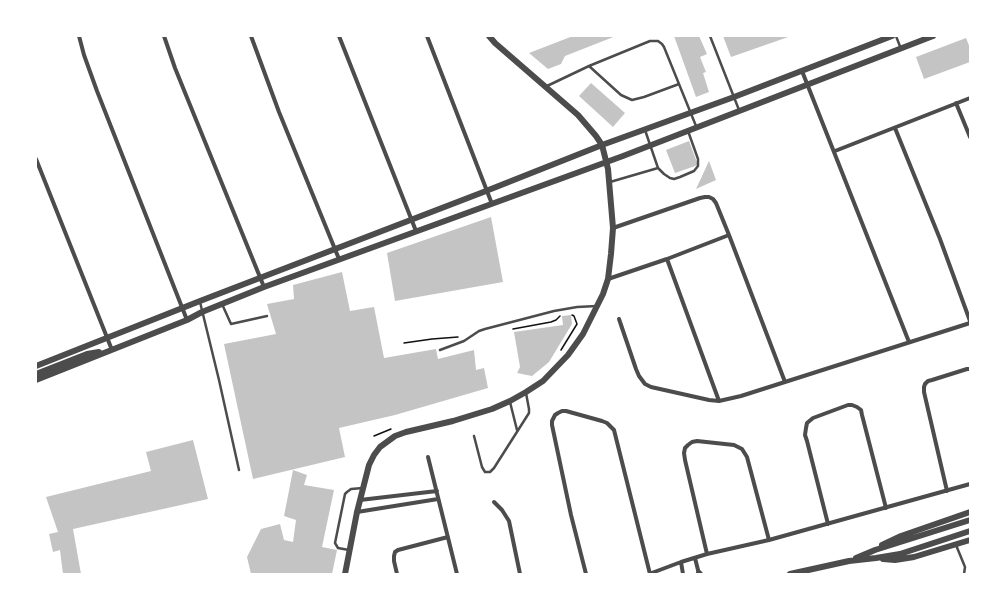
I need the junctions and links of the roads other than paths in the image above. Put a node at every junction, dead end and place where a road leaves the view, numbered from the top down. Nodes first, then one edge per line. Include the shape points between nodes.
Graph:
1 (79, 36) edge
2 (164, 36) edge
3 (251, 36) edge
4 (339, 36) edge
5 (427, 36) edge
6 (489, 36) edge
7 (710, 36) edge
8 (892, 36) edge
9 (896, 36) edge
10 (933, 36) edge
11 (900, 49) junction
12 (589, 66) junction
13 (802, 71) junction
14 (679, 84) junction
15 (808, 84) junction
16 (545, 86) junction
17 (734, 97) junction
18 (970, 98) edge
19 (956, 103) junction
20 (739, 110) junction
21 (691, 113) junction
22 (696, 127) junction
23 (895, 128) junction
24 (645, 130) junction
25 (688, 130) junction
26 (970, 137) edge
27 (602, 145) junction
28 (650, 145) junction
29 (835, 151) junction
30 (36, 159) edge
31 (606, 162) junction
32 (658, 168) junction
33 (610, 182) junction
34 (486, 191) junction
35 (492, 204) junction
36 (412, 220) junction
37 (613, 228) junction
38 (416, 231) junction
39 (729, 235) junction
40 (335, 250) junction
41 (666, 259) junction
42 (339, 260) junction
43 (260, 278) junction
44 (608, 279) junction
45 (264, 288) junction
46 (200, 301) junction
47 (222, 304) junction
48 (598, 306) junction
49 (182, 308) junction
50 (202, 312) junction
51 (267, 316) dead end
52 (619, 319) dead end
53 (187, 320) junction
54 (970, 322) edge
55 (107, 338) junction
56 (909, 342) junction
57 (112, 350) junction
58 (440, 350) dead end
59 (36, 366) edge
60 (970, 369) edge
61 (36, 374) edge
62 (36, 380) edge
63 (785, 382) junction
64 (526, 392) junction
65 (510, 401) junction
66 (719, 401) junction
67 (517, 430) junction
68 (474, 436) dead end
69 (428, 457) dead end
70 (239, 470) dead end
71 (970, 484) edge
72 (363, 488) junction
73 (437, 491) junction
74 (947, 491) junction
75 (438, 499) junction
76 (360, 500) junction
77 (494, 502) dead end
78 (886, 508) junction
79 (358, 512) junction
80 (970, 512) edge
81 (970, 520) edge
82 (828, 524) junction
83 (970, 531) edge
84 (448, 537) junction
85 (769, 540) junction
86 (970, 540) edge
87 (956, 544) junction
88 (350, 550) junction
89 (875, 550) junction
90 (707, 554) junction
91 (695, 558) junction
92 (876, 558) junction
93 (849, 561) junction
94 (681, 562) junction
95 (345, 574) edge
96 (397, 574) edge
97 (457, 574) edge
98 (520, 574) edge
99 (586, 574) edge
100 (649, 574) edge
101 (683, 574) edge
102 (700, 574) edge
103 (790, 574) edge
104 (964, 574) edge

1 - 49 street via 97,91
2 - 43 street
3 - 40 street
4 - 36 street
5 - 34 street
6 - 16 street
7 - 17 lane
8 - 13 street
9 - 11 lane
10 - 11 street
11 - 15 street
12 - 14 lane via 621,95 632,100
12 - 14 lane via 654,40 664,47
12 - 16 lane
13 - 15 street
13 - 17 street
14 - 21 lane
15 - 20 street
15 - 29 street
16 - 27 street via 578,115
17 - 20 lane
17 - 21 street
18 - 19 street
19 - 23 street
19 - 26 street
20 - 22 street
21 - 22 lane
21 - 24 street
22 - 25 street
23 - 29 street
23 - 54 street
24 - 27 street
24 - 28 lane
25 - 28 street
25 - 32 lane via 698,158 696,169 688,174 670,178
27 - 31 street
27 - 34 street
28 - 31 street
28 - 32 lane
29 - 56 street
30 - 55 street
31 - 33 street
31 - 35 street
32 - 33 lane
33 - 37 street
34 - 35 street
34 - 36 street
35 - 38 street
36 - 38 street
36 - 40 street
37 - 39 street via 709,197 716,203
37 - 44 street
38 - 42 street
39 - 41 street
39 - 63 street
40 - 42 street
40 - 43 street
41 - 44 street
41 - 66 street
42 - 45 street
43 - 45 street
43 - 46 street
44 - 48 street
45 - 47 street
46 - 49 street
46 - 50 lane
47 - 50 street
47 - 51 lane via 231,324
48 - 58 lane via 554,311 485,329 458,344
48 - 64 street via 568,355 543,381
49 - 53 street
49 - 55 street
50 - 53 street
50 - 70 lane
52 - 66 street via 636,369 645,384
53 - 57 street
54 - 56 street
55 - 57 street
55 - 59 street
56 - 63 street
57 - 61 street via 87,354
57 - 62 street
60 - 74 street via 925,384 924,392
63 - 66 street
64 - 65 street
64 - 67 lane via 529,409
65 - 67 lane
65 - 72 street via 454,421 395,436 374,455 368,466
67 - 68 lane via 490,472 485,472 482,467
69 - 73 street
71 - 74 street
72 - 76 street
72 - 88 lane via 352,489 345,494 335,543 340,549
73 - 75 street
73 - 76 street
74 - 78 street
75 - 79 street
75 - 84 street
76 - 79 street
77 - 98 street via 508,520
78 - 82 street
78 - 82 street via 861,410 848,405 813,418 807,423 806,428 806,441
79 - 88 street
80 - 89 street via 901,536
81 - 89 street
82 - 85 street
83 - 92 street via 900,554
84 - 96 street via 395,552
84 - 97 street
85 - 90 street
85 - 90 street via 742,449 734,445 692,442 685,448 684,453
86 - 87 street
87 - 92 street via 914,557 894,560
87 - 104 lane via 965,567
88 - 95 street
89 - 93 street
90 - 91 street
91 - 94 street
91 - 102 street
92 - 93 street
93 - 103 street
94 - 100 street
94 - 101 street
99 - 100 street via 553,431 552,421 555,416 566,411 602,421 614,430

